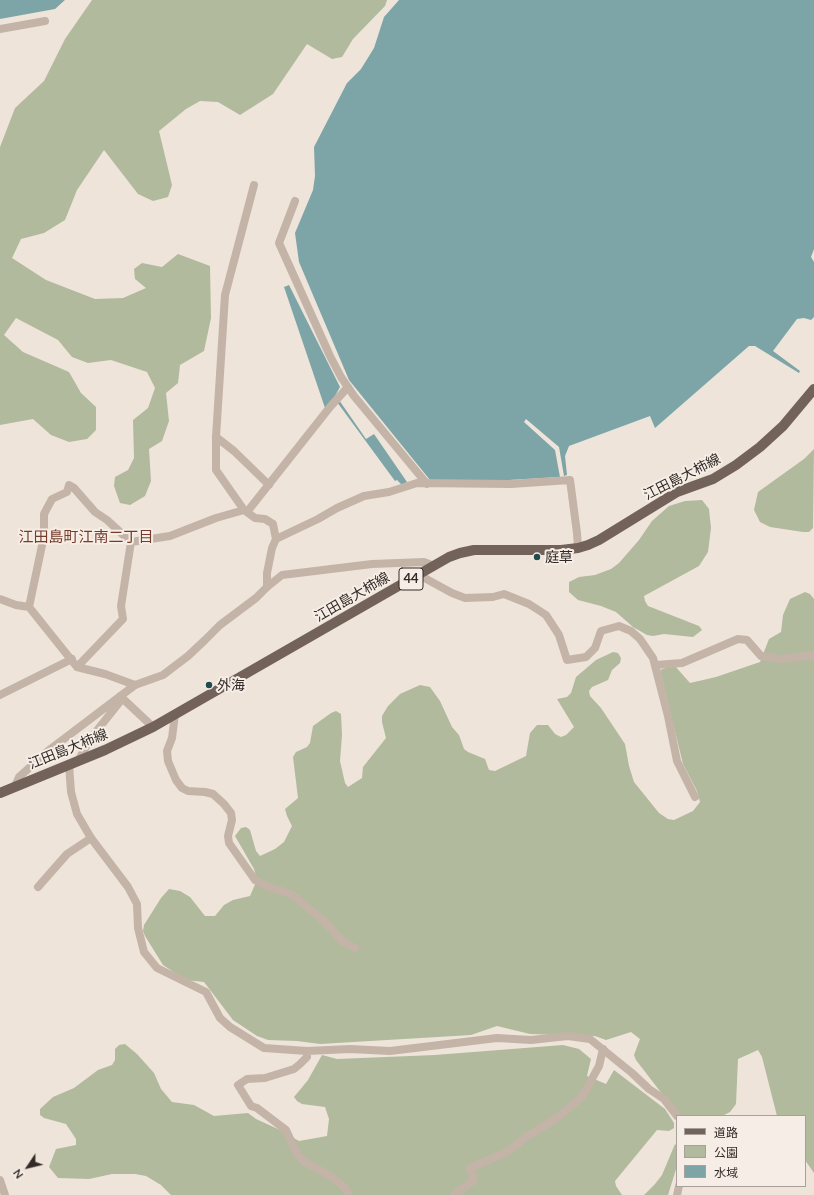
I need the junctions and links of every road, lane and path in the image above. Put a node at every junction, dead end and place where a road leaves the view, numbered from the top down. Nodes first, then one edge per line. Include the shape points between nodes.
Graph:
1 (45, 21) dead end
2 (0, 29) edge
3 (254, 185) dead end
4 (296, 202) dead end
5 (348, 387) junction
6 (814, 389) edge
7 (216, 437) junction
8 (427, 484) junction
9 (269, 485) junction
10 (245, 511) junction
11 (276, 538) junction
12 (131, 542) junction
13 (578, 548) junction
14 (434, 566) junction
15 (419, 575) junction
16 (267, 587) junction
17 (0, 599) edge
18 (29, 607) junction
19 (814, 655) edge
20 (72, 659) junction
21 (656, 665) junction
22 (77, 667) junction
23 (135, 685) junction
24 (0, 695) edge
25 (121, 698) junction
26 (175, 714) junction
27 (153, 727) junction
28 (74, 763) junction
29 (15, 786) junction
30 (0, 793) edge
31 (696, 797) dead end
32 (91, 838) junction
33 (38, 886) dead end
34 (355, 948) dead end
35 (604, 1049) junction
36 (307, 1051) junction
37 (676, 1115) edge
38 (0, 1180) edge
39 (5, 1195) edge
40 (349, 1195) edge
41 (454, 1195) edge

1 - 2 street
3 - 7 street via 225,295
4 - 5 street via 279,243 330,356
5 - 8 street
5 - 9 street
6 - 13 main road, 江田島大柿線 / 44 via 775,434 736,465 713,479 677,492 600,540
7 - 9 street
7 - 10 street via 216,470
8 - 11 street via 364,496
8 - 13 street via 510,484 570,480
9 - 10 street
10 - 11 street via 255,518 265,519 273,524
10 - 12 street via 216,518 170,536
11 - 16 street via 272,548
12 - 18 street via 95,512 69,485 67,492 52,499 44,514 44,536
12 - 22 street via 120,606 123,619
13 - 14 main road, 江田島大柿線 / 44 via 474,550 455,555
14 - 15 main road, 江田島大柿線 / 44
14 - 16 street via 424,562 372,564 282,575
15 - 21 street via 465,598 504,594 529,604 546,615 559,635 567,660 586,657 595,648 601,631 619,626 631,631 640,639
15 - 26 main road, 江田島大柿線 / 44
16 - 23 street via 163,675
17 - 18 street
18 - 20 street
19 - 21 street via 782,659 761,656 747,640 738,639 682,663
20 - 22 street
20 - 24 street
21 - 31 street via 677,761
22 - 23 street
23 - 25 street
25 - 27 street
25 - 28 street
25 - 29 street via 48,750 19,776
26 - 27 main road, 江田島大柿線 / 44
26 - 34 street via 172,738 167,752 168,761 182,788 213,794 224,804 231,813 232,820 229,843 255,880 293,895 343,942
27 - 28 main road, 江田島大柿線 / 44
28 - 29 main road, 江田島大柿線 / 44
28 - 32 street via 71,792 76,814
29 - 30 main road, 江田島大柿線 / 44
32 - 33 street via 67,854
32 - 36 street via 128,887 137,904 138,928 144,952 158,968 206,992 220,1018 264,1048
35 - 36 street via 590,1039 568,1036 531,1040 497,1038 390,1051
35 - 37 street via 664,1100
35 - 41 street via 582,1097 507,1152 470,1168 474,1180
36 - 40 street via 307,1057 294,1069 265,1078 247,1079 238,1085 250,1106 286,1130 297,1154 305,1162 332,1177
38 - 39 street

